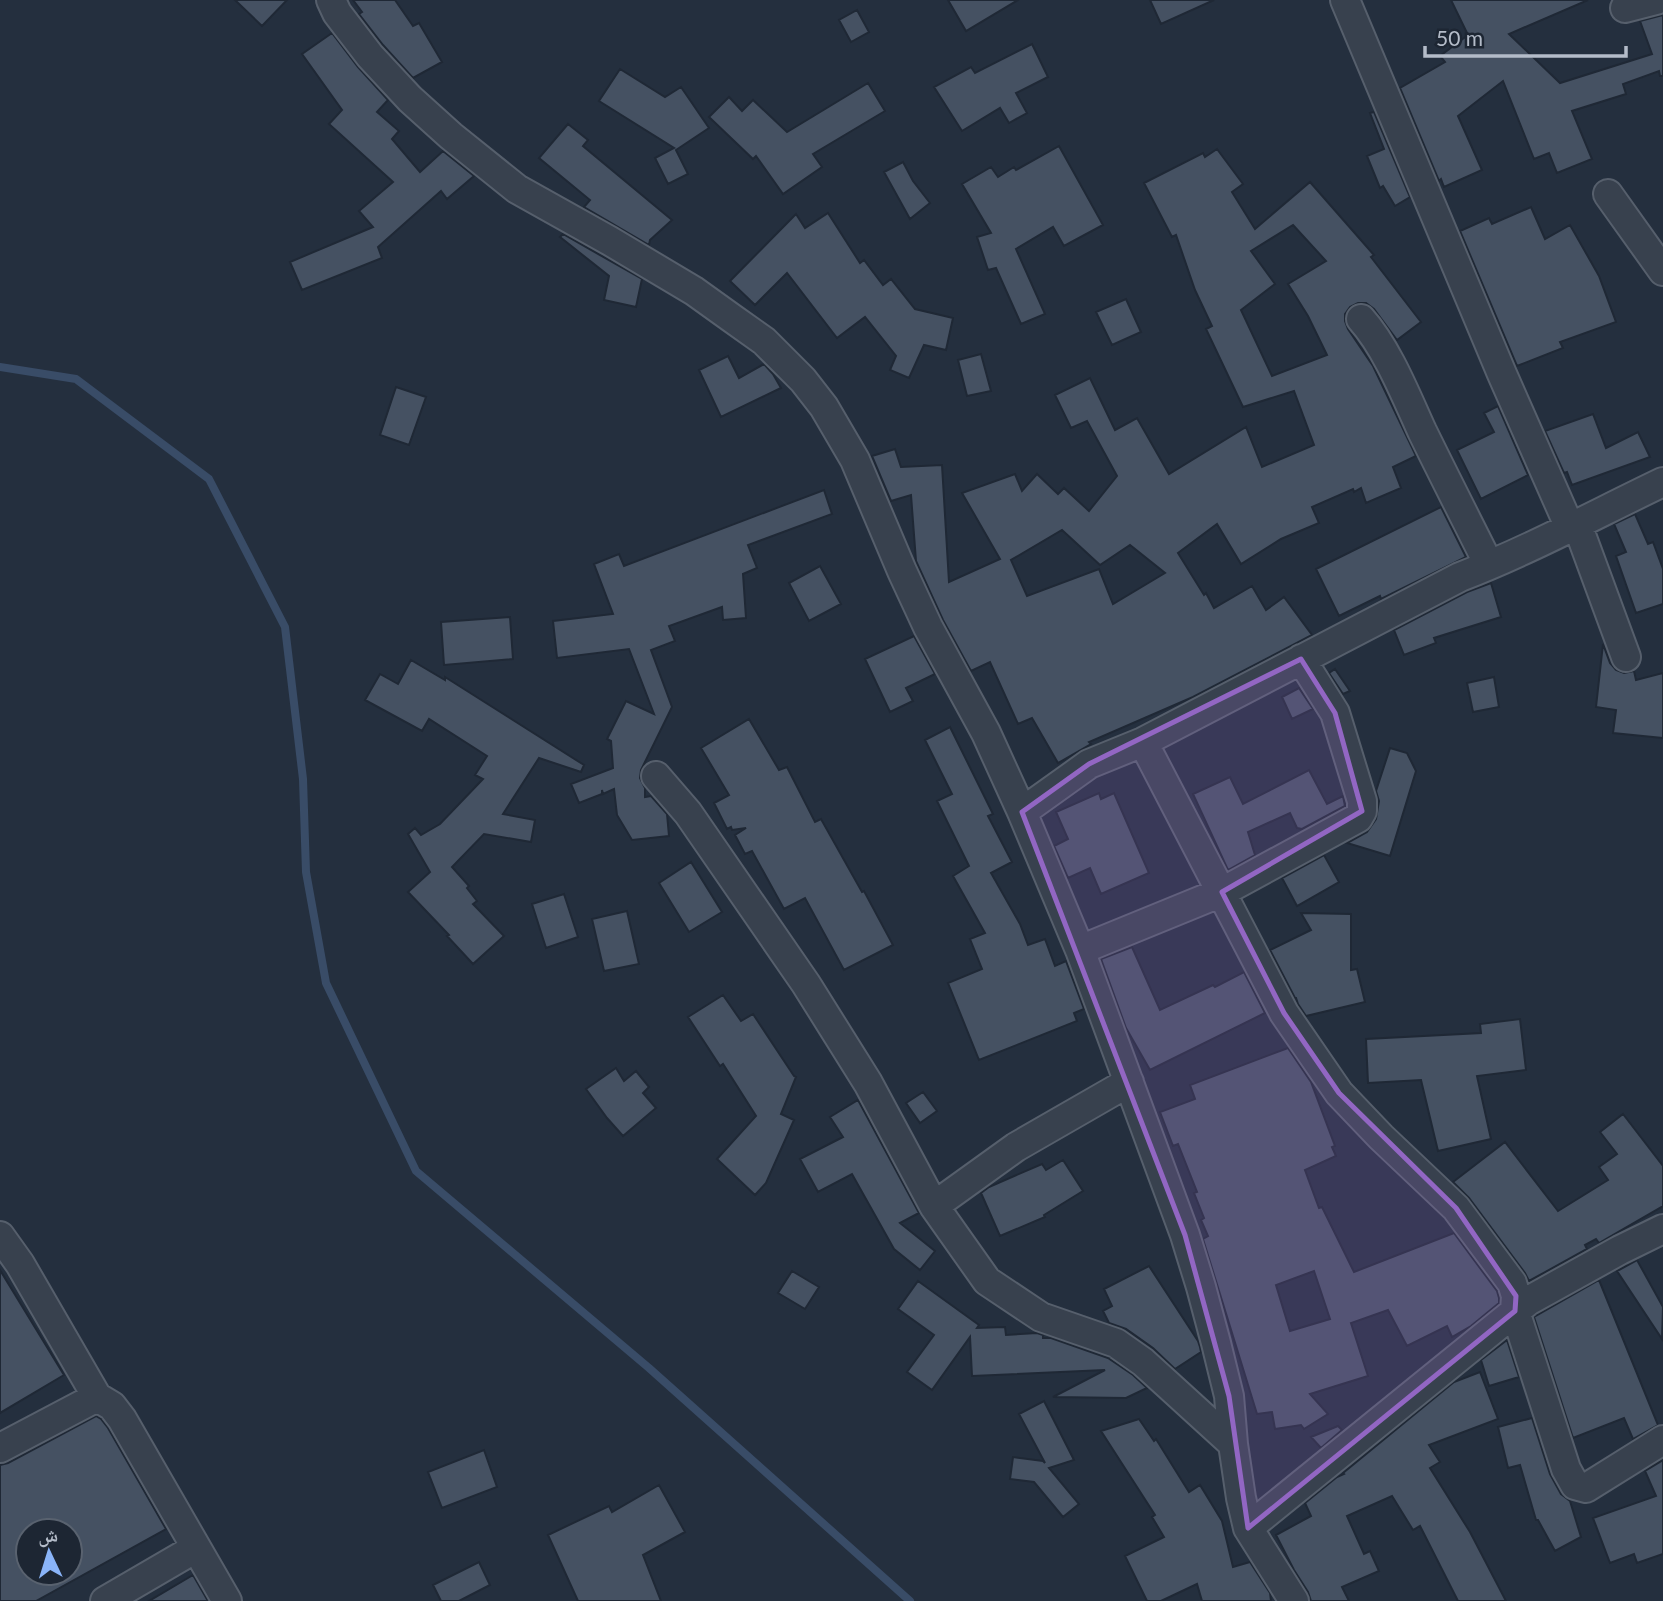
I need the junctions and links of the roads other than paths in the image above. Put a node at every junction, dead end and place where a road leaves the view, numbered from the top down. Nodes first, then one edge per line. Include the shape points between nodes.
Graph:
1 (331, 0) edge
2 (1345, 0) edge
3 (1656, 0) edge
4 (1625, 8) dead end
5 (1608, 194) dead end
6 (1663, 271) edge
7 (1361, 319) dead end
8 (1663, 482) edge
9 (1573, 526) junction
10 (1489, 565) junction
11 (1626, 657) dead end
12 (1301, 659) junction
13 (1143, 742) junction
14 (656, 776) dead end
15 (1022, 812) junction
16 (1222, 892) junction
17 (1080, 950) junction
18 (1129, 1083) junction
19 (934, 1206) junction
20 (1663, 1229) edge
21 (0, 1236) edge
22 (10, 1270) edge
23 (1515, 1311) junction
24 (97, 1397) junction
25 (1663, 1440) edge
26 (1233, 1444) junction
27 (0, 1448) edge
28 (1248, 1528) junction
29 (196, 1548) junction
30 (105, 1601) edge
31 (227, 1601) edge
32 (1294, 1601) edge

1 - 15 street via 370,56 451,136 517,189 694,291 764,341 803,380 855,460 928,626 986,733
2 - 9 street via 1502,374
3 - 4 street
5 - 6 street
7 - 10 street via 1397,379
8 - 9 street
9 - 10 street
9 - 11 street
10 - 12 street
12 - 13 street
12 - 16 street via 1335,713 1362,811 1346,826
13 - 15 street via 1090,764
13 - 16 street
14 - 19 street via 688,813 806,984 868,1083
15 - 17 street
16 - 17 street
16 - 23 street via 1284,1013 1339,1093 1456,1208 1512,1283
17 - 18 street
18 - 19 street via 1016,1147
18 - 26 street via 1201,1287 1229,1396
19 - 26 street via 987,1281 1041,1317 1116,1343
20 - 23 street
21 - 22 street
22 - 24 street
23 - 25 street via 1575,1485 1586,1488
23 - 28 street
24 - 27 street
24 - 29 street via 122,1419
26 - 28 street
28 - 32 street
29 - 30 street
29 - 31 street

